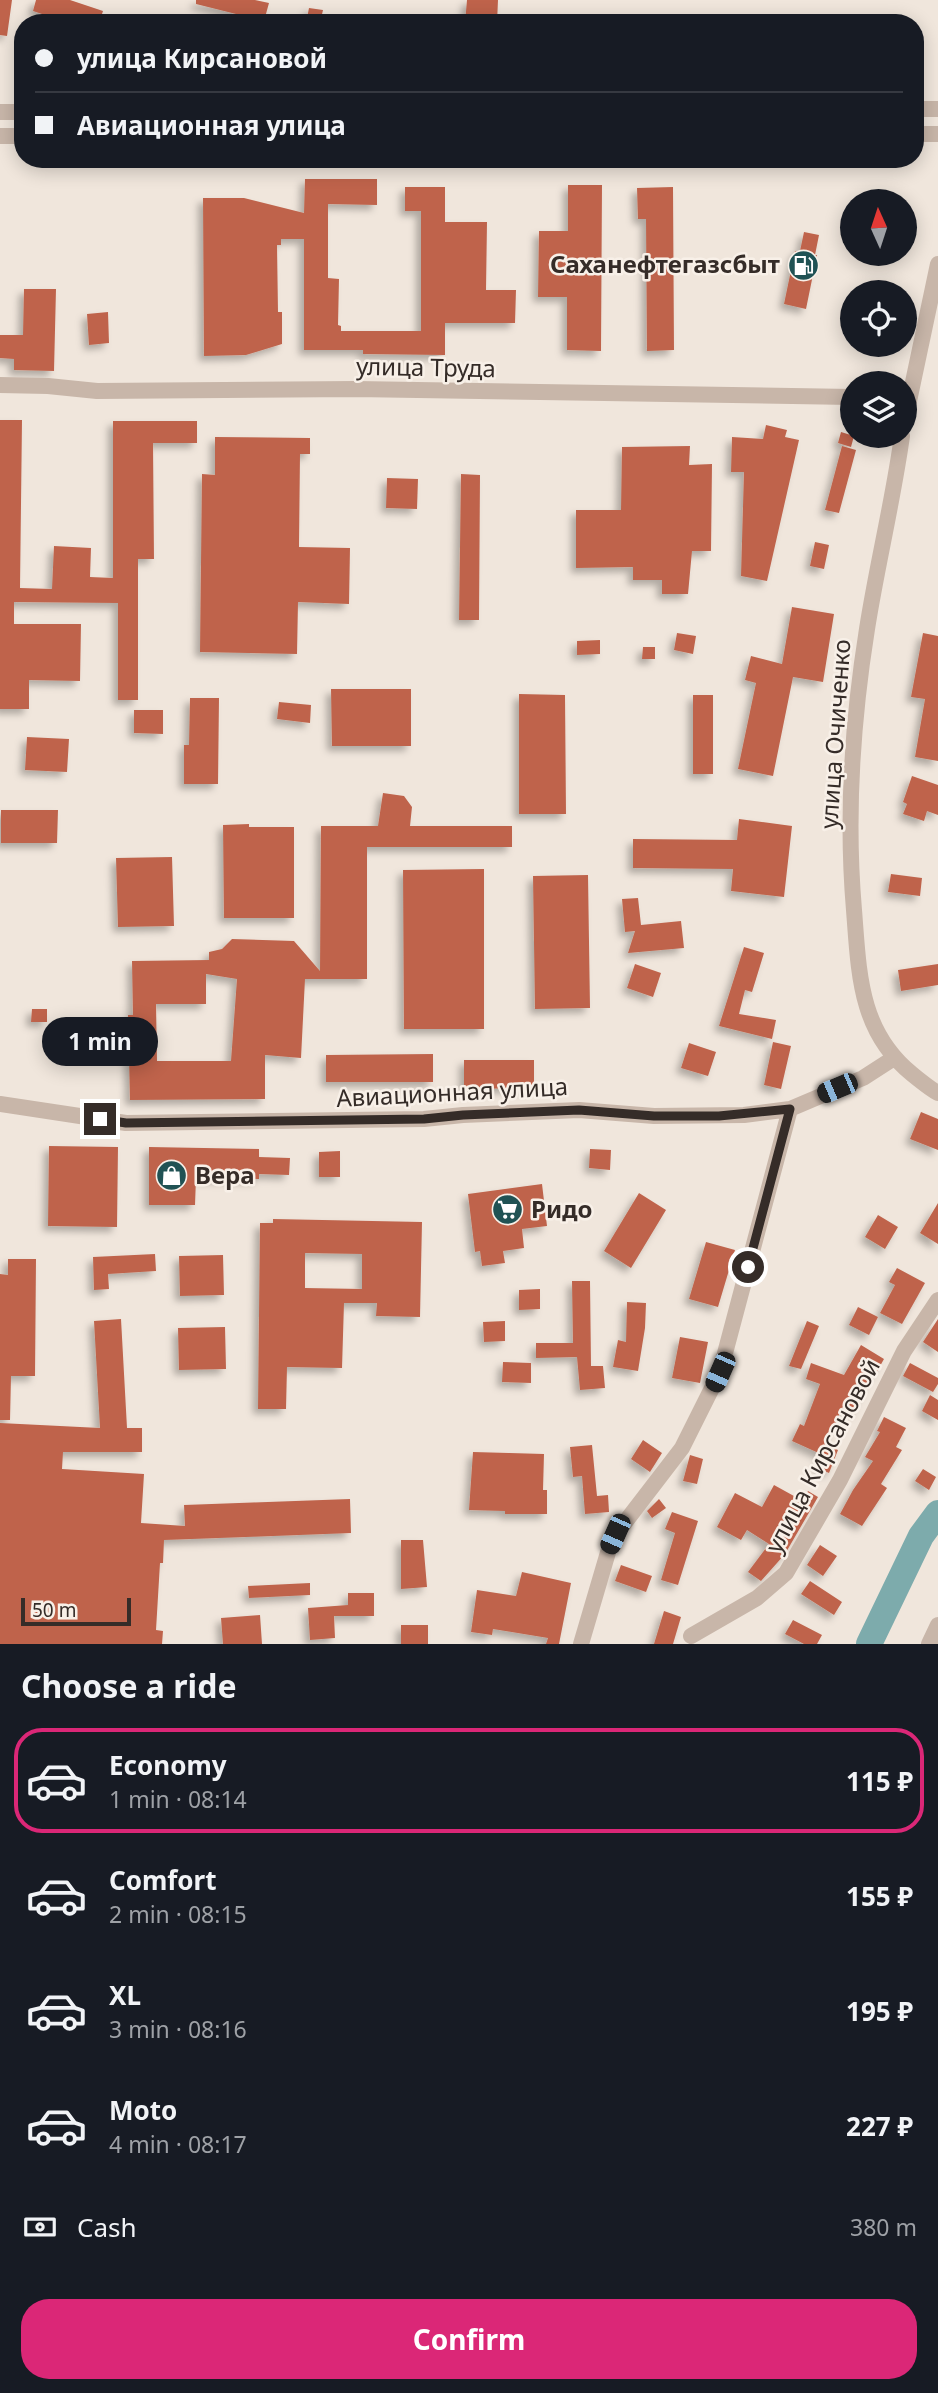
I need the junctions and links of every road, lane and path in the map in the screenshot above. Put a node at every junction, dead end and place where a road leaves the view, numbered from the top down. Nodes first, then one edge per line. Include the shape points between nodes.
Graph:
1 (938, 264) edge
2 (913, 371) edge
3 (0, 385) edge
4 (840, 397) edge
5 (900, 448) edge
6 (894, 1058) junction
7 (938, 1093) edge
8 (0, 1104) edge
9 (790, 1109) junction
10 (938, 1300) edge
11 (938, 1625) edge
12 (691, 1636) dead end
13 (581, 1644) edge
14 (929, 1644) edge

1 - 2 street
3 - 4 street, улица Труда via 97,391 356,389
5 - 6 street, улица Очиченко via 867,629 850,771 853,895 862,993 871,1021
6 - 7 street, улица Очиченко
6 - 9 street, Авиационная улица via 863,1078
8 - 9 street, Авиационная улица via 126,1123 424,1119 579,1110 719,1116
9 - 13 street via 720,1372 682,1448 615,1534
10 - 12 street, улица Кирсановой via 904,1351 840,1480 786,1573 757,1598
11 - 14 street

